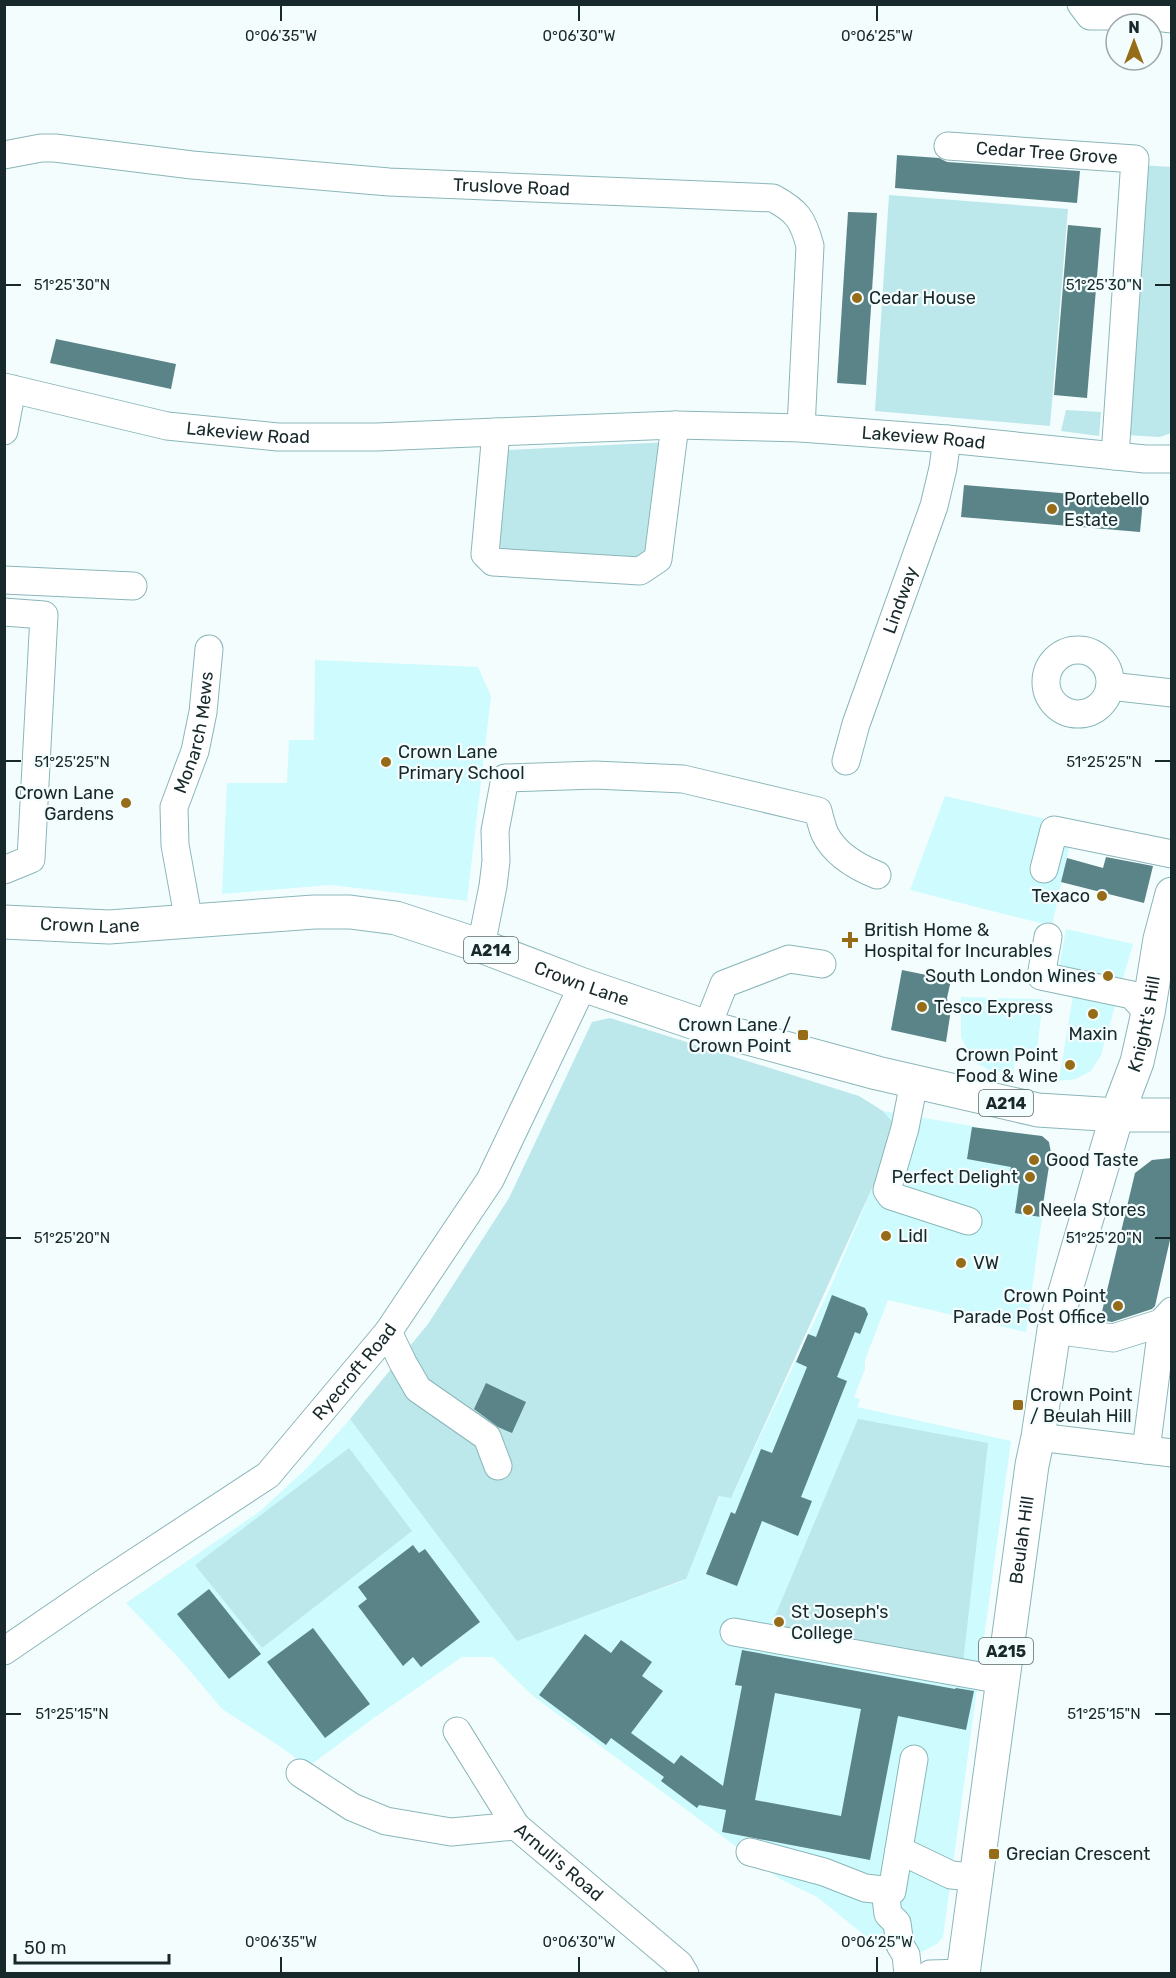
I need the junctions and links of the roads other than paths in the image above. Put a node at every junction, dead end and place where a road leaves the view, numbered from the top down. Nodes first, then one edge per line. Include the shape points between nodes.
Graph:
1 (1081, 4) edge
2 (1172, 19) edge
3 (948, 146) dead end
4 (4, 155) edge
5 (8, 388) edge
6 (675, 425) junction
7 (801, 428) junction
8 (4, 431) edge
9 (496, 432) junction
10 (947, 439) junction
11 (1115, 456) junction
12 (1171, 461) edge
13 (4, 580) edge
14 (46, 583) junction
15 (133, 586) dead end
16 (4, 612) edge
17 (44, 615) junction
18 (209, 649) dead end
19 (1110, 686) dead end
20 (1172, 693) edge
21 (846, 761) dead end
22 (1172, 854) edge
23 (1044, 869) dead end
24 (4, 870) edge
25 (876, 875) dead end
26 (1172, 894) edge
27 (4, 922) edge
28 (189, 922) junction
29 (1048, 937) dead end
30 (481, 946) junction
31 (822, 964) dead end
32 (583, 985) junction
33 (1148, 1013) junction
34 (707, 1027) junction
35 (914, 1082) junction
36 (1117, 1115) junction
37 (1172, 1115) edge
38 (968, 1221) dead end
39 (1166, 1322) edge
40 (1054, 1330) junction
41 (388, 1332) junction
42 (1038, 1437) junction
43 (1159, 1452) edge
44 (498, 1466) dead end
45 (734, 1632) dead end
46 (4, 1651) edge
47 (1002, 1680) junction
48 (457, 1731) dead end
49 (914, 1758) dead end
50 (300, 1773) dead end
51 (516, 1826) junction
52 (899, 1850) junction
53 (750, 1852) dead end
54 (974, 1878) junction
55 (885, 1890) junction
56 (963, 1973) edge
57 (685, 1974) edge
58 (908, 1974) edge
59 (930, 1974) edge

1 - 2 street via 1090,16
3 - 11 street, Cedar Tree Grove via 1135,159
4 - 7 street, Truslove Road via 56,148 192,165 389,182 773,198 793,209 805,226 810,246
5 - 8 street
5 - 9 street, Lakeview Road via 167,426 278,437
6 - 7 street, Lakeview Road
6 - 9 street, Lakeview Road
6 - 9 street via 658,559 640,572 493,561 486,554
7 - 10 street, Lakeview Road
10 - 11 street, Lakeview Road
10 - 21 street, Lindway via 934,506
11 - 12 street, Lakeview Road
13 - 14 street
14 - 15 street
14 - 17 street
16 - 17 street
17 - 24 street via 32,859
18 - 28 street, Monarch Mews via 195,751 174,807 175,845
19 - 20 street
22 - 23 street via 1054,830
25 - 30 street via 840,853 825,836 818,812 683,779 595,775 505,778 495,831 493,886
26 - 33 main road, Knight's Hill / A215
27 - 28 main road, Crown Lane / A214 via 109,927
28 - 30 main road, Crown Lane / A214 via 350,912 396,918
29 - 33 street via 1041,976 1132,995
30 - 32 main road, Crown Lane / A214
31 - 34 street via 789,958 724,984
32 - 34 main road, Crown Lane / A214
32 - 41 street, Ryecroft Road via 490,1180
33 - 36 main road, Knight's Hill / A215 via 1137,1062
34 - 35 main road, Crown Lane / A214
35 - 36 main road, Crown Lane / A214 via 1038,1110
35 - 38 street via 887,1190 891,1196
36 - 37 main road, A214
36 - 40 main road, Beulah Hill / A215
39 - 40 street via 1113,1338
39 - 43 street
40 - 42 main road, Beulah Hill / A215
41 - 44 street via 418,1389 487,1437
41 - 46 street, Ryecroft Road via 268,1475
42 - 43 street
42 - 47 main road, Beulah Hill / A215
45 - 47 street
47 - 54 main road, Beulah Hill / A215
48 - 51 street, Arnull's Road
49 - 52 street
50 - 51 street via 352,1807 386,1821 451,1832
51 - 57 street, Arnull's Road via 679,1964
52 - 54 street via 951,1875
52 - 55 street via 892,1890
53 - 55 street via 824,1872 865,1888
54 - 56 main road, Beulah Hill / A215
55 - 58 street via 888,1914 897,1923
56 - 59 street

